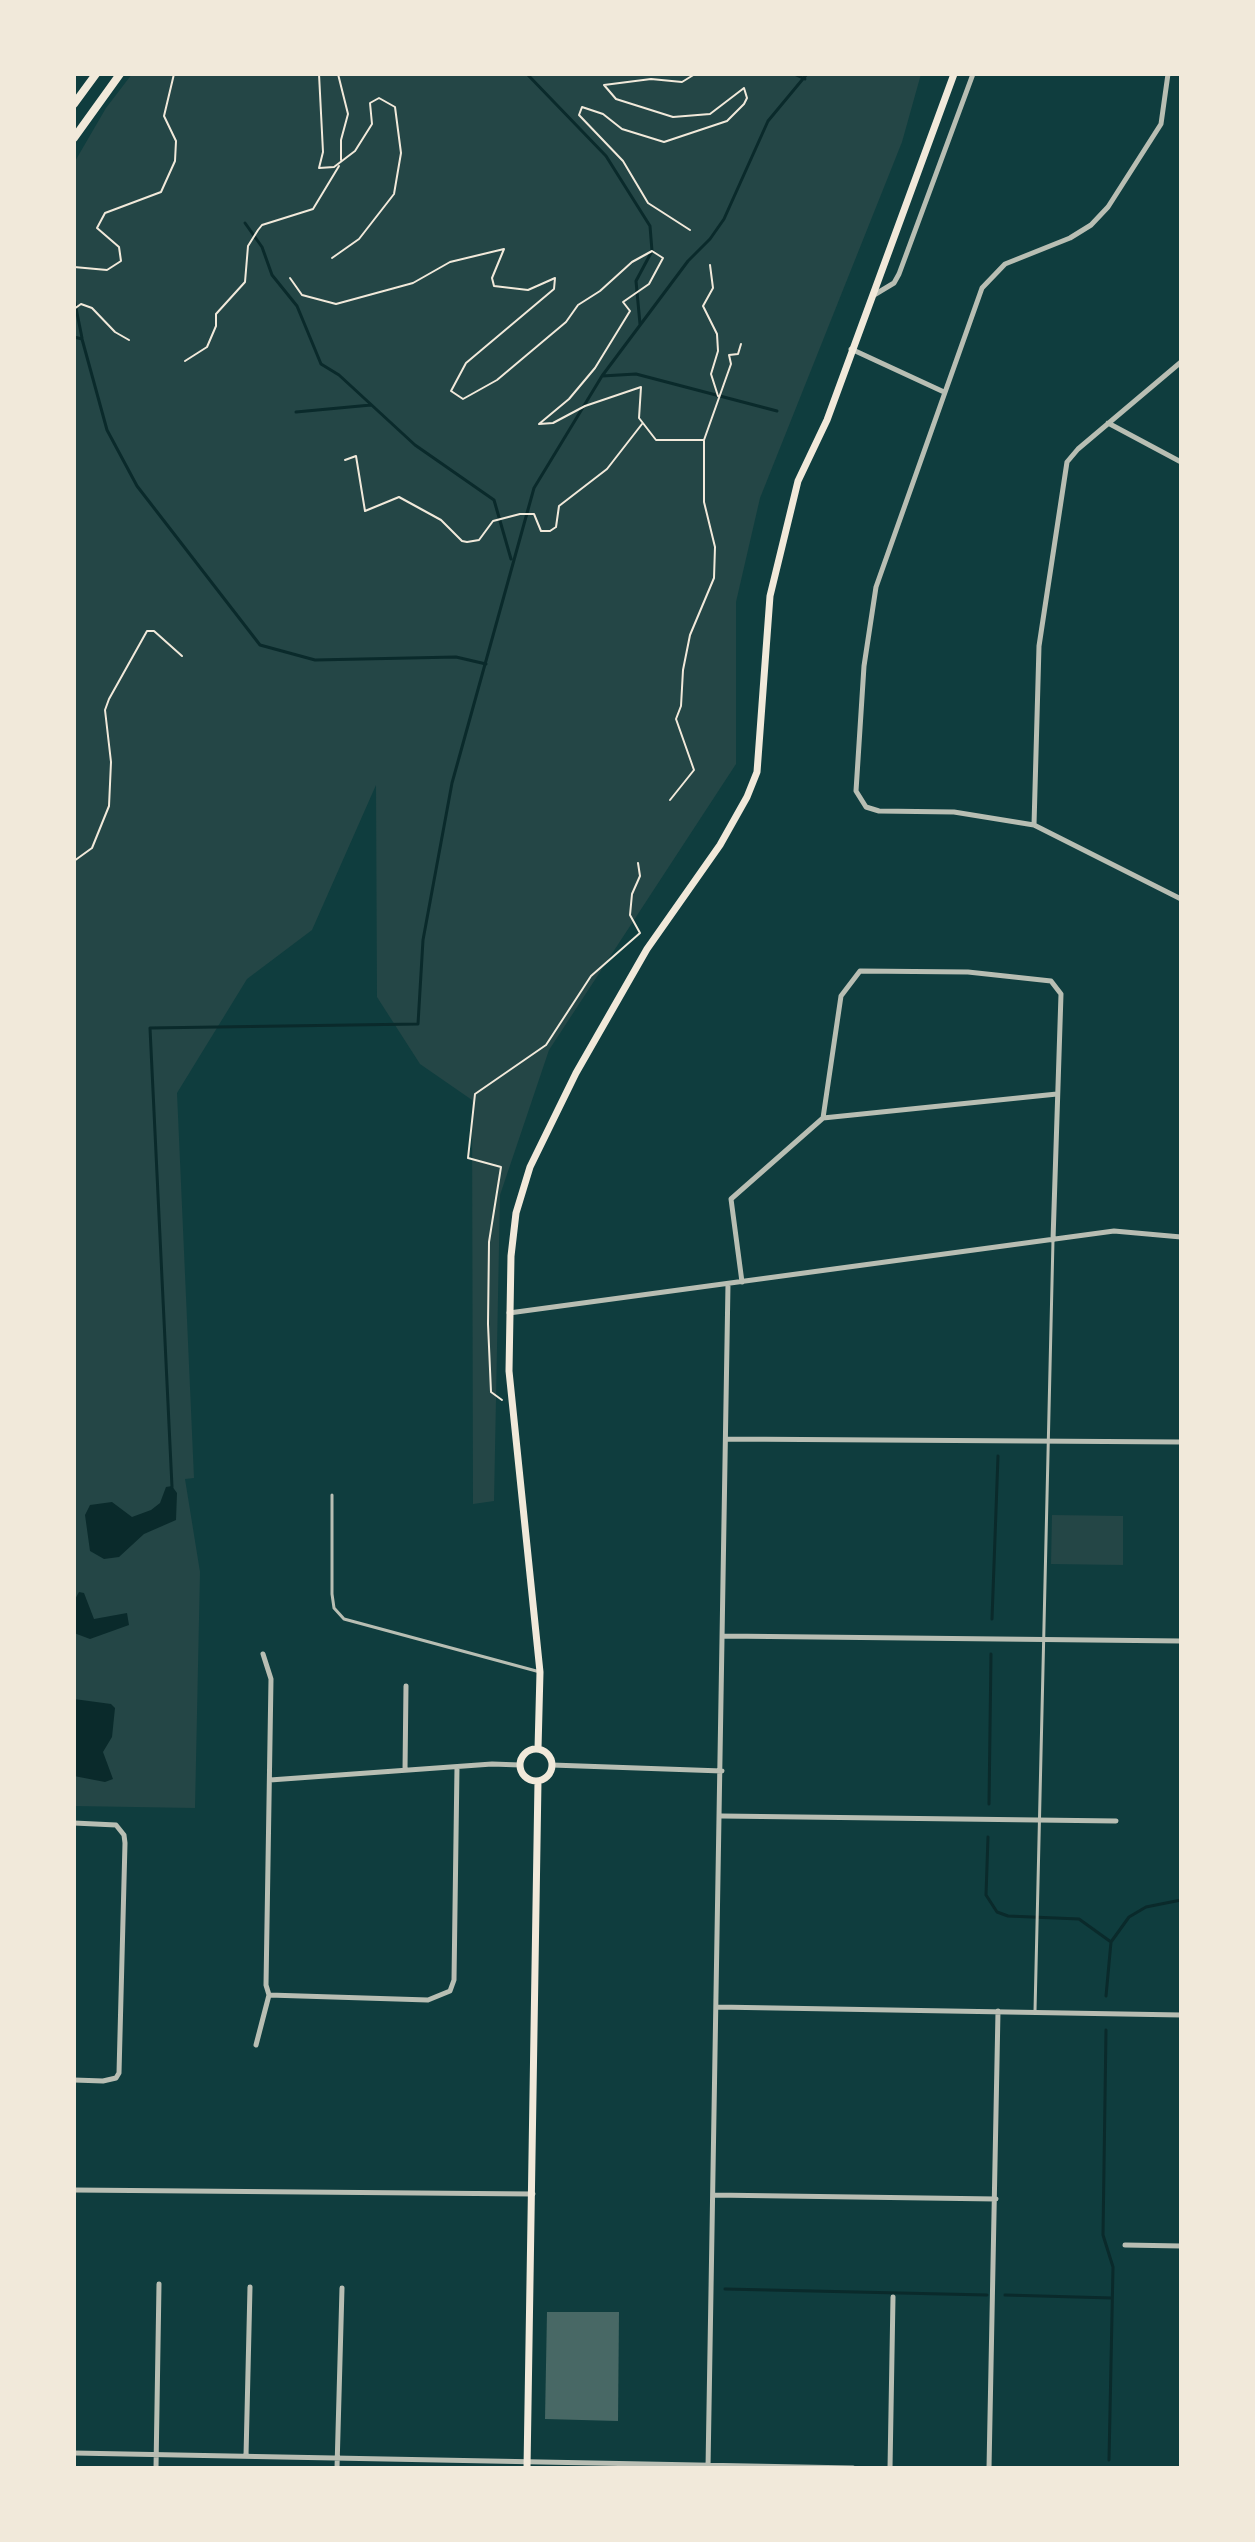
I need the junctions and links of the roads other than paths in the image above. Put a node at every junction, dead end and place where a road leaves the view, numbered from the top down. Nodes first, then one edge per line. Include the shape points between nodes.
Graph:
1 (96, 74) edge
2 (120, 74) edge
3 (954, 74) edge
4 (973, 74) edge
5 (1168, 74) edge
6 (74, 104) edge
7 (74, 138) edge
8 (871, 297) junction
9 (851, 349) junction
10 (1181, 362) edge
11 (944, 392) junction
12 (1108, 423) junction
13 (1181, 462) edge
14 (1034, 825) junction
15 (1181, 899) edge
16 (1057, 1094) junction
17 (823, 1118) junction
18 (1181, 1237) edge
19 (1053, 1240) junction
20 (742, 1282) junction
21 (728, 1284) junction
22 (509, 1313) junction
23 (727, 1439) junction
24 (1048, 1442) junction
25 (1181, 1442) edge
26 (332, 1495) dead end
27 (724, 1636) junction
28 (1044, 1639) junction
29 (1181, 1641) edge
30 (263, 1654) dead end
31 (540, 1672) junction
32 (406, 1686) dead end
33 (538, 1749) junction
34 (520, 1765) junction
35 (552, 1765) junction
36 (457, 1767) junction
37 (405, 1770) junction
38 (722, 1771) junction
39 (270, 1780) junction
40 (538, 1781) junction
41 (722, 1816) junction
42 (1040, 1820) junction
43 (1116, 1821) dead end
44 (74, 1823) edge
45 (269, 1995) junction
46 (717, 2007) junction
47 (998, 2011) junction
48 (1035, 2011) junction
49 (1181, 2015) edge
50 (256, 2045) dead end
51 (74, 2080) edge
52 (74, 2190) edge
53 (533, 2194) junction
54 (713, 2195) junction
55 (996, 2199) junction
56 (1125, 2245) dead end
57 (1181, 2246) edge
58 (159, 2284) dead end
59 (250, 2287) dead end
60 (342, 2288) dead end
61 (893, 2297) dead end
62 (74, 2453) edge
63 (156, 2455) junction
64 (246, 2456) junction
65 (337, 2458) junction
66 (527, 2464) edge
67 (708, 2467) edge
68 (156, 2468) edge
69 (337, 2468) edge
70 (853, 2468) edge
71 (890, 2468) edge
72 (989, 2468) edge

1 - 6 highway
2 - 7 highway
3 - 8 main road
4 - 8 street via 899,274
5 - 11 street via 1161,124 1108,207 1070,238 1005,264 982,288
8 - 9 main road
9 - 11 street
9 - 22 main road via 827,420 798,481 770,596 757,772 720,845 647,949 530,1167 516,1213
10 - 12 street
11 - 14 street via 876,587 864,666 856,791 866,807 879,811 954,812
12 - 13 street
12 - 14 street via 1067,462 1039,646
14 - 15 street
16 - 17 street
16 - 17 street via 1061,994 1051,981 968,972 860,971 841,996
16 - 19 street
17 - 20 street via 731,1199
18 - 19 street via 1114,1231
19 - 20 street
19 - 24 lane
20 - 21 street
21 - 22 street
21 - 23 street
22 - 31 main road via 512,1407
23 - 24 street
23 - 27 street
24 - 25 street
24 - 28 lane
26 - 31 lane via 332,1594 334,1608 344,1619
27 - 28 street
27 - 38 street
28 - 29 street
28 - 42 lane
30 - 39 street via 271,1679
31 - 33 main road
32 - 37 street
33 - 34 main road via 526,1753
33 - 35 main road
34 - 36 street
34 - 40 main road via 526,1777
35 - 38 street
35 - 40 main road via 548,1776
36 - 37 street
36 - 45 street via 450,1991 428,2000
37 - 39 street
38 - 41 street
39 - 45 street
40 - 53 main road
41 - 42 street
41 - 46 street
42 - 43 street
42 - 48 lane
44 - 51 street via 121,1828 125,1843 121,2067 116,2078
45 - 50 street
46 - 47 street
46 - 54 street
47 - 48 street
47 - 55 street
48 - 49 street
52 - 53 street
53 - 66 main road
54 - 55 street
54 - 67 street
55 - 72 street
56 - 57 street
58 - 63 street
59 - 64 street
60 - 65 street
61 - 71 street
62 - 63 street
63 - 64 street
63 - 68 street
64 - 65 street
65 - 66 street
65 - 69 street
66 - 67 street
67 - 70 street

